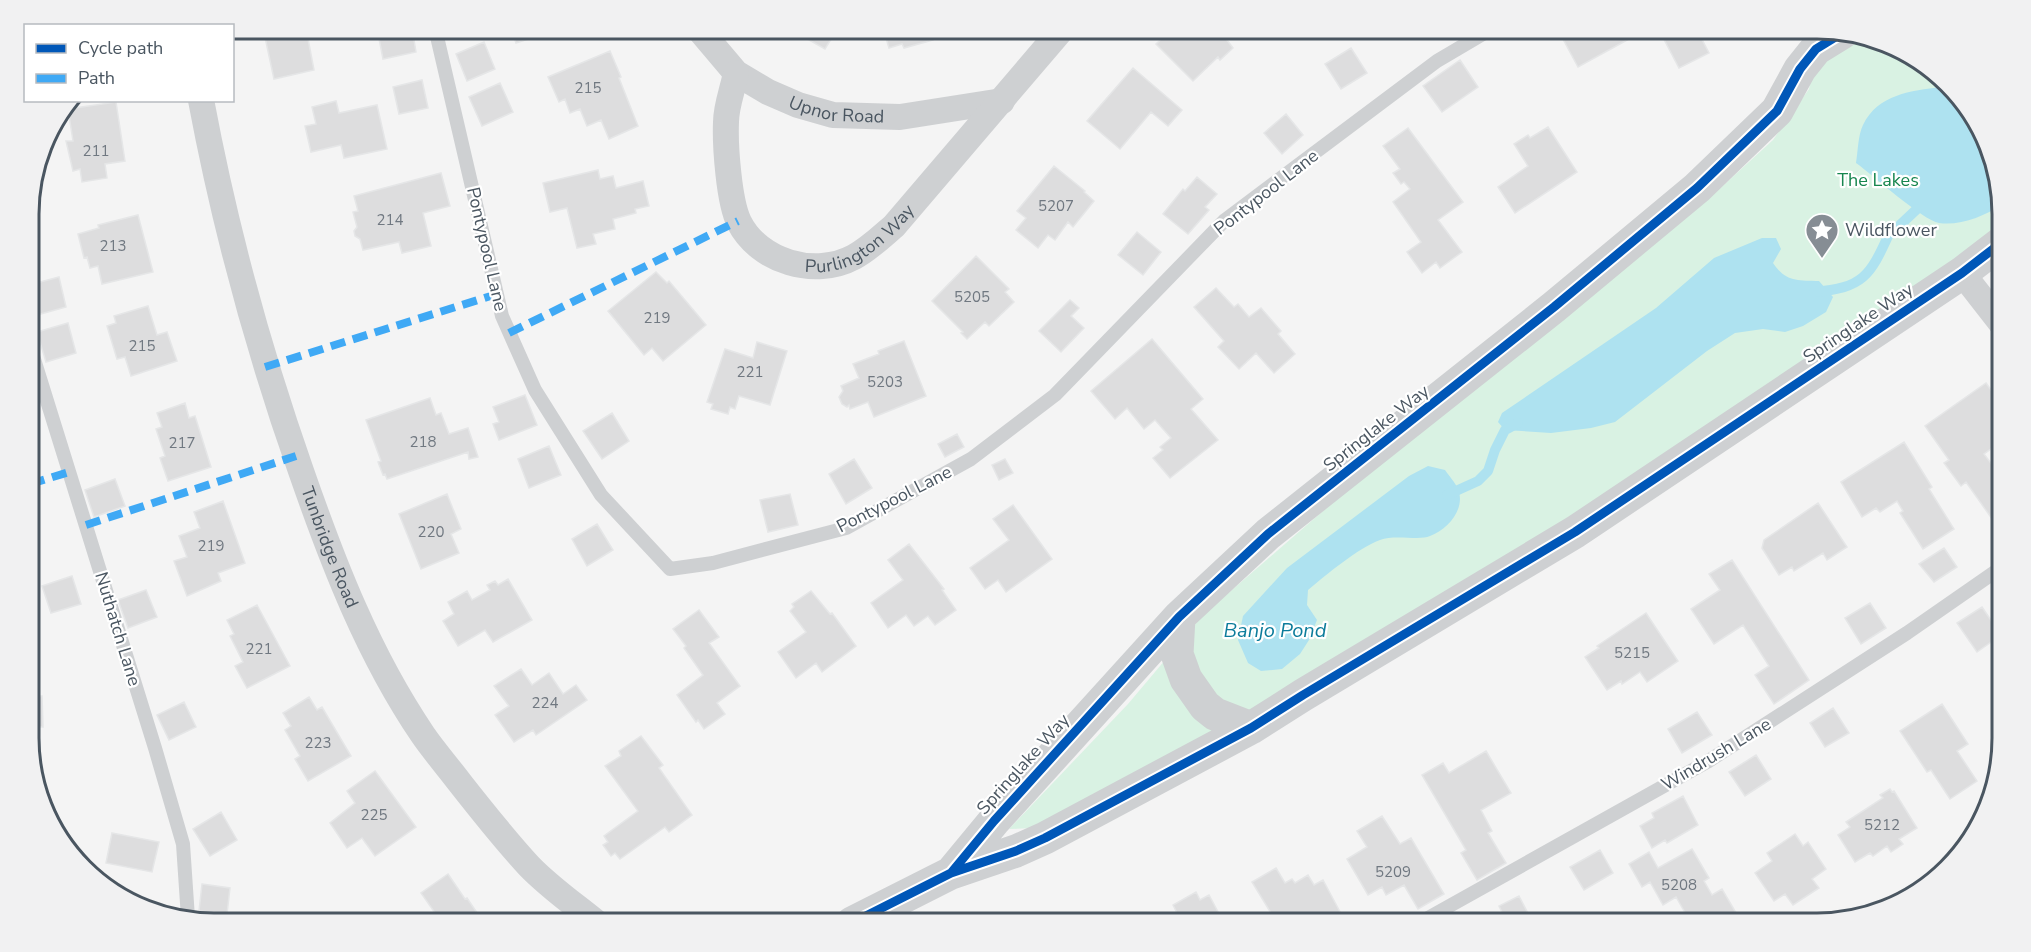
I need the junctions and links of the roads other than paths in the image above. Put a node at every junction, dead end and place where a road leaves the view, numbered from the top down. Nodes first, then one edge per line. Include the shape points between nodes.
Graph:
1 (438, 39) edge
2 (707, 39) edge
3 (1054, 39) edge
4 (1474, 39) edge
5 (1822, 39) edge
6 (736, 73) junction
7 (1002, 101) junction
8 (201, 102) edge
9 (1992, 250) edge
10 (1962, 273) junction
11 (1992, 311) edge
12 (39, 375) edge
13 (1992, 574) edge
14 (1179, 617) junction
15 (1251, 728) junction
16 (951, 873) junction
17 (188, 911) edge
18 (585, 913) edge
19 (872, 913) edge
20 (1437, 913) edge

1 - 4 lane, Pontypool Lane via 499,305 509,333 535,390 601,495 670,569 712,563 846,528 971,459 1055,395 1225,220 1437,61
2 - 6 street, Upnor Road
3 - 7 street, Purlington Way
5 - 14 street, Springlake Way via 1777,111 1697,188 1268,534
6 - 7 street, Upnor Road via 798,105 833,115 900,117
6 - 7 street, Purlington Way via 726,121 730,180 738,221 749,238 768,253 810,266 830,266 874,243 908,211
8 - 18 street, Tunbridge Road via 215,177 265,366 350,601 423,735 530,867
9 - 10 street, Springlake Way
10 - 11 street
10 - 15 street, Springlake Way via 1575,532
12 - 17 lane, Nuthatch Lane via 183,844
13 - 20 lane, Windrush Lane via 1707,762
14 - 15 street via 1177,654 1186,679 1215,714
14 - 16 street, Springlake Way
15 - 16 street, Springlake Way via 1045,838
16 - 19 street, Springlake Way

